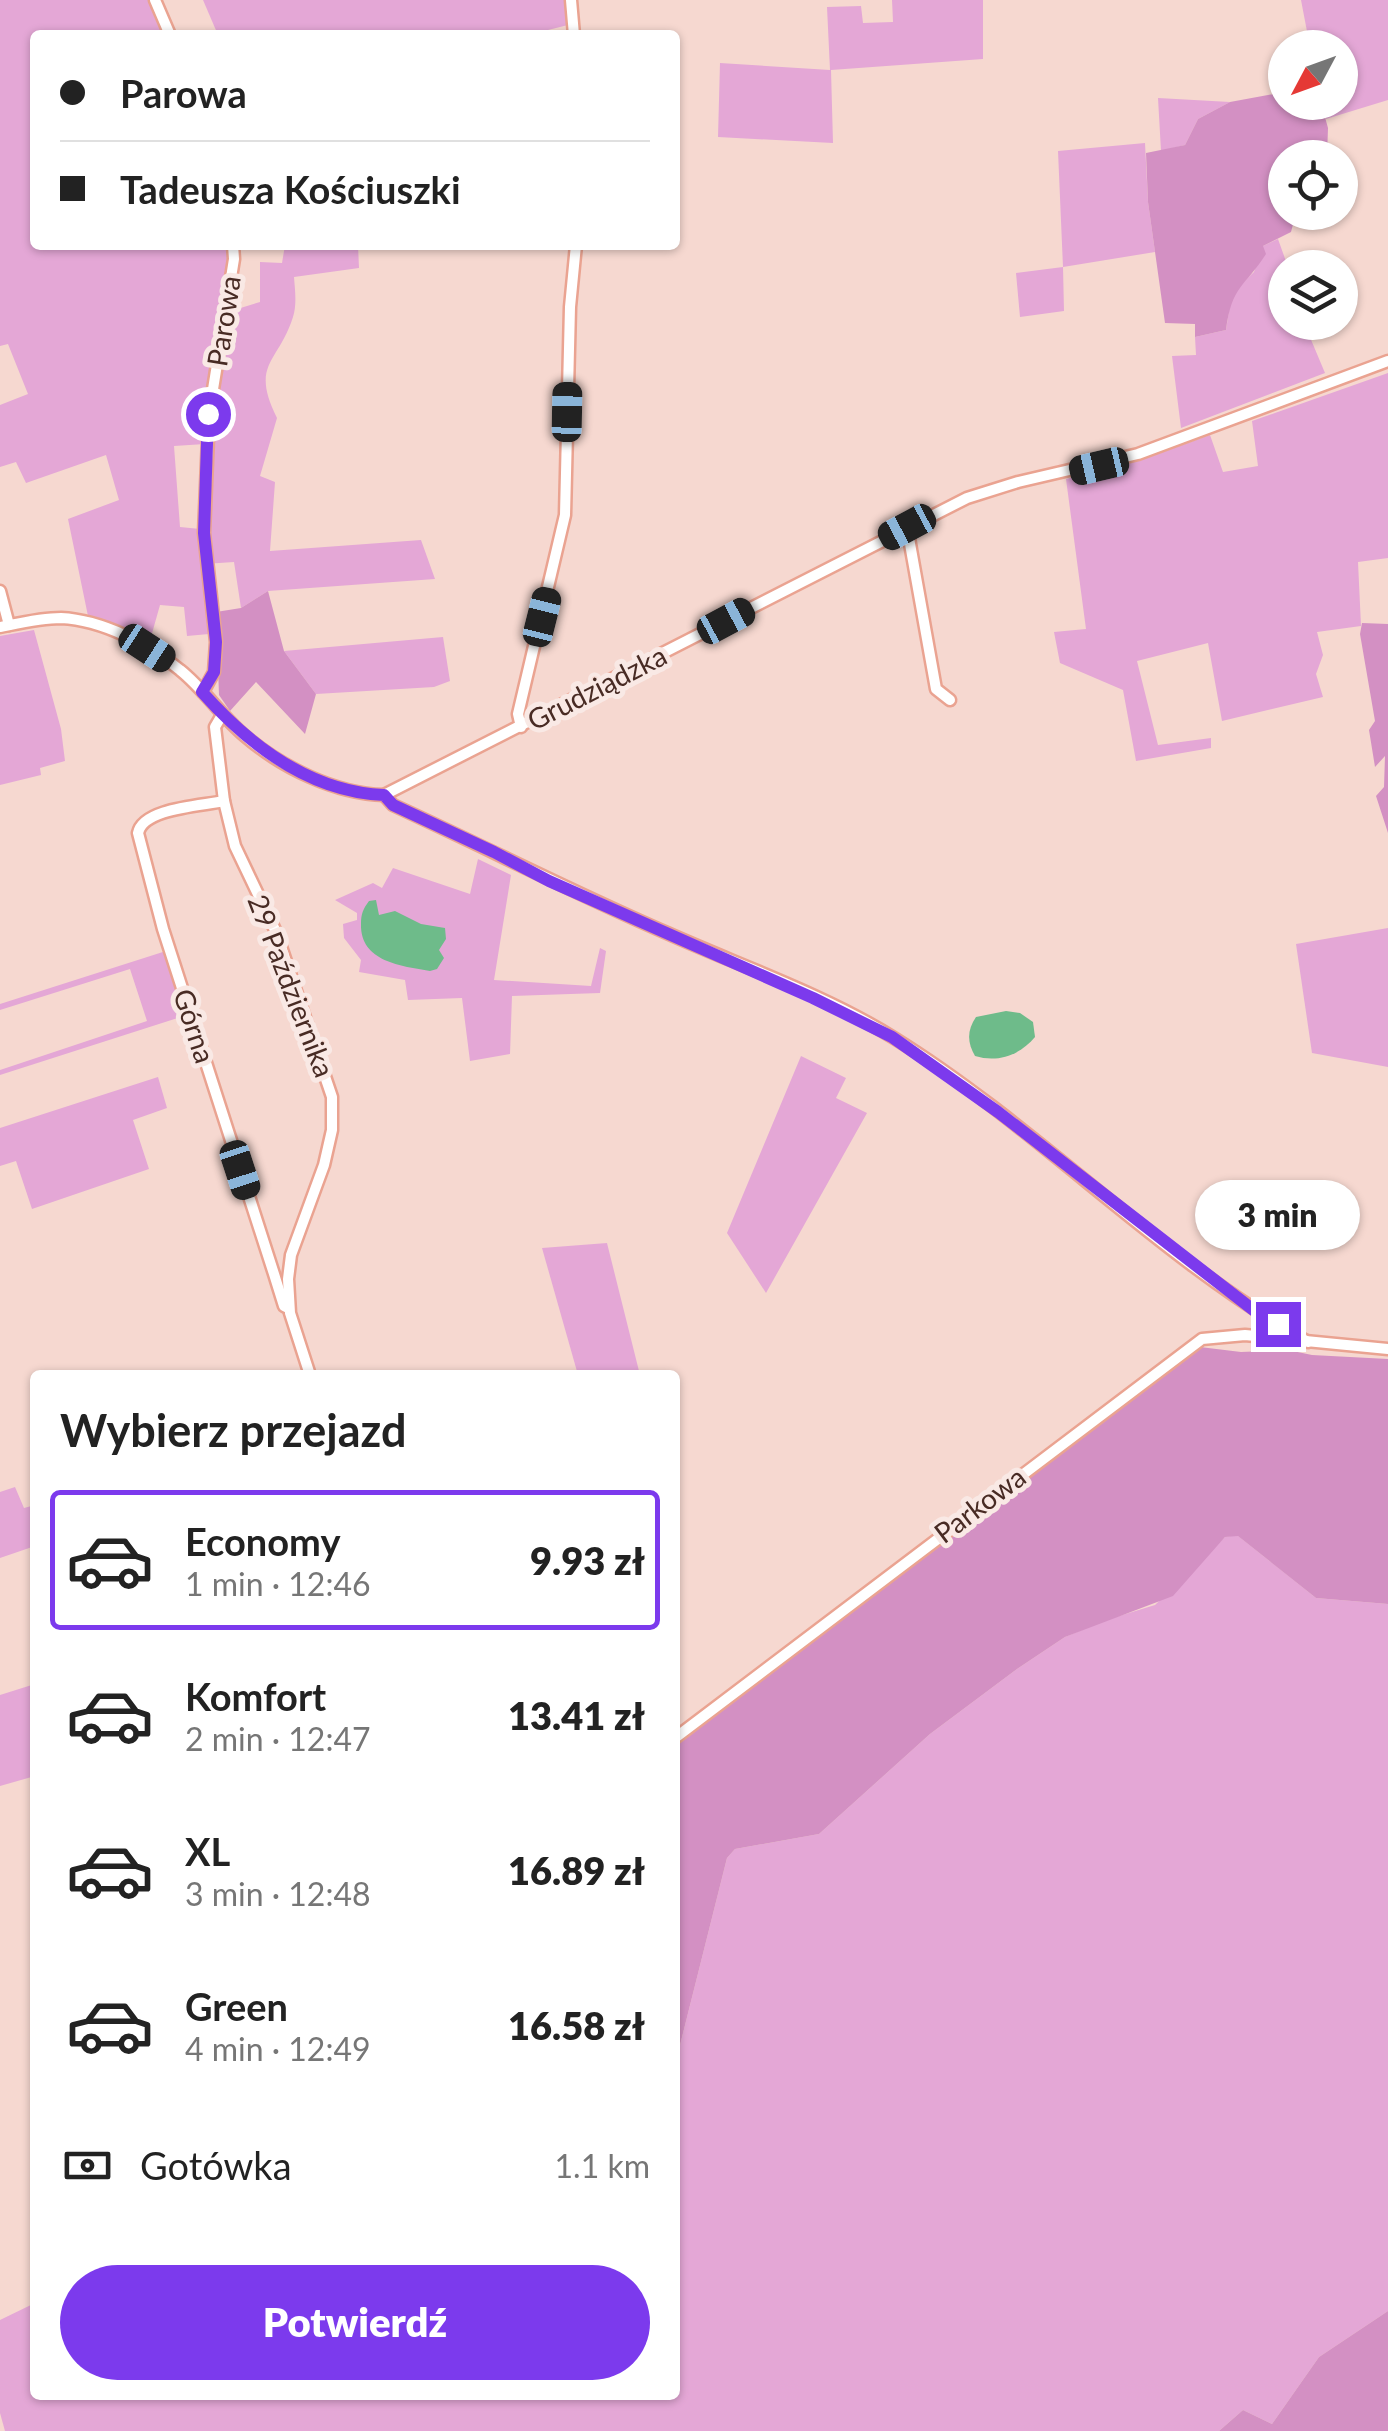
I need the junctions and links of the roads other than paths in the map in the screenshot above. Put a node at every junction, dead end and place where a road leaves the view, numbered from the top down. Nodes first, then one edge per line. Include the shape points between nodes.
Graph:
1 (156, 0) edge
2 (571, 0) edge
3 (168, 30) edge
4 (574, 30) edge
5 (234, 250) edge
6 (576, 250) edge
7 (1387, 361) edge
8 (907, 527) junction
9 (0, 591) edge
10 (4, 626) edge
11 (202, 692) junction
12 (950, 700) dead end
13 (222, 715) junction
14 (522, 727) junction
15 (384, 795) junction
16 (224, 801) junction
17 (290, 1308) junction
18 (1308, 1342) junction
19 (1388, 1349) edge
20 (309, 1370) edge
21 (680, 1734) edge

1 - 3 street
2 - 4 street
5 - 11 street, Parowa via 208,414 204,533 216,642 214,672
6 - 14 street via 565,515 518,714
7 - 8 street, Grudziądzka via 1138,454 967,498
8 - 12 street via 936,690
8 - 14 street, Grudziądzka
9 - 10 street
10 - 11 street via 60,618 98,626 147,648
11 - 13 street
13 - 15 street via 301,773
13 - 16 street, 29 Października via 215,726
14 - 15 street, Grudziądzka
15 - 18 street via 549,881 892,1037 1256,1312
16 - 17 street, 29 Października via 235,846 276,932 332,1098 324,1165 291,1256
16 - 17 street, Górna via 150,816 138,833 162,929 284,1306
17 - 20 street, 29 Października
18 - 19 street, Parkowa
18 - 21 street, Parkowa via 1222,1335 1188,1347

